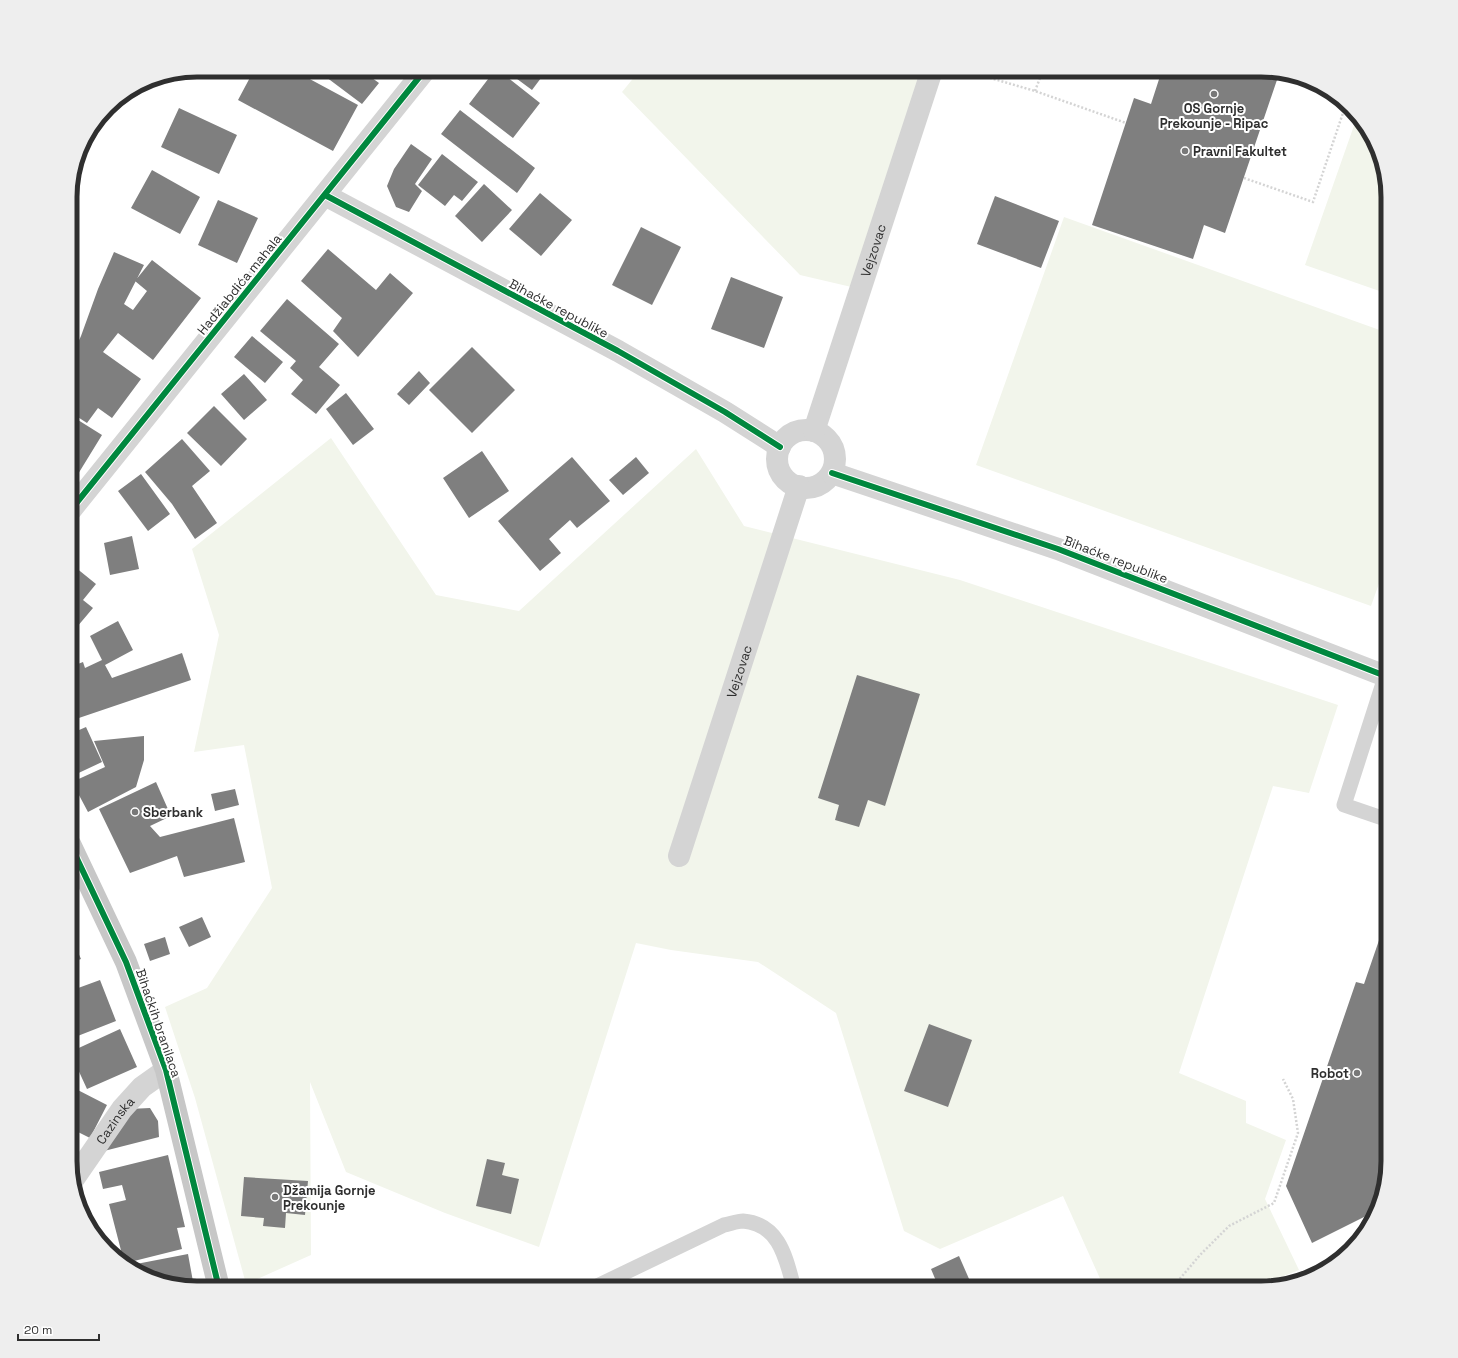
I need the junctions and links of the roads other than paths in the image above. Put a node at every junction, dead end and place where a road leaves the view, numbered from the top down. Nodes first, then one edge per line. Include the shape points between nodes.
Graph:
1 (419, 77) edge
2 (930, 77) edge
3 (325, 195) junction
4 (814, 431) junction
5 (780, 447) junction
6 (832, 473) junction
7 (799, 486) junction
8 (77, 502) edge
9 (1381, 675) edge
10 (1381, 695) edge
11 (1381, 818) edge
12 (679, 856) dead end
13 (77, 859) edge
14 (166, 1070) junction
15 (78, 1173) edge
16 (217, 1281) edge
17 (608, 1281) edge
18 (792, 1281) edge

1 - 3 street, Hadžiabdića mahala
2 - 4 street, Vejzovac
3 - 5 street, Bihaćke republike via 618,351 725,412
3 - 8 street, Hadžiabdića mahala
4 - 5 street via 798,431 788,437
4 - 6 street via 829,440 833,448 835,464
5 - 7 street via 778,462 783,476
6 - 7 street via 818,485
6 - 9 street, Bihaćke republike via 1058,549
7 - 12 street, Vejzovac
10 - 11 lane via 1344,805
13 - 14 main road, Bihaćkih branilaca via 126,962
14 - 15 street, Cazinska via 142,1087 122,1109
14 - 16 main road, Bihaćkih branilaca
17 - 18 lane via 724,1225 742,1221 760,1226 775,1236 784,1253

